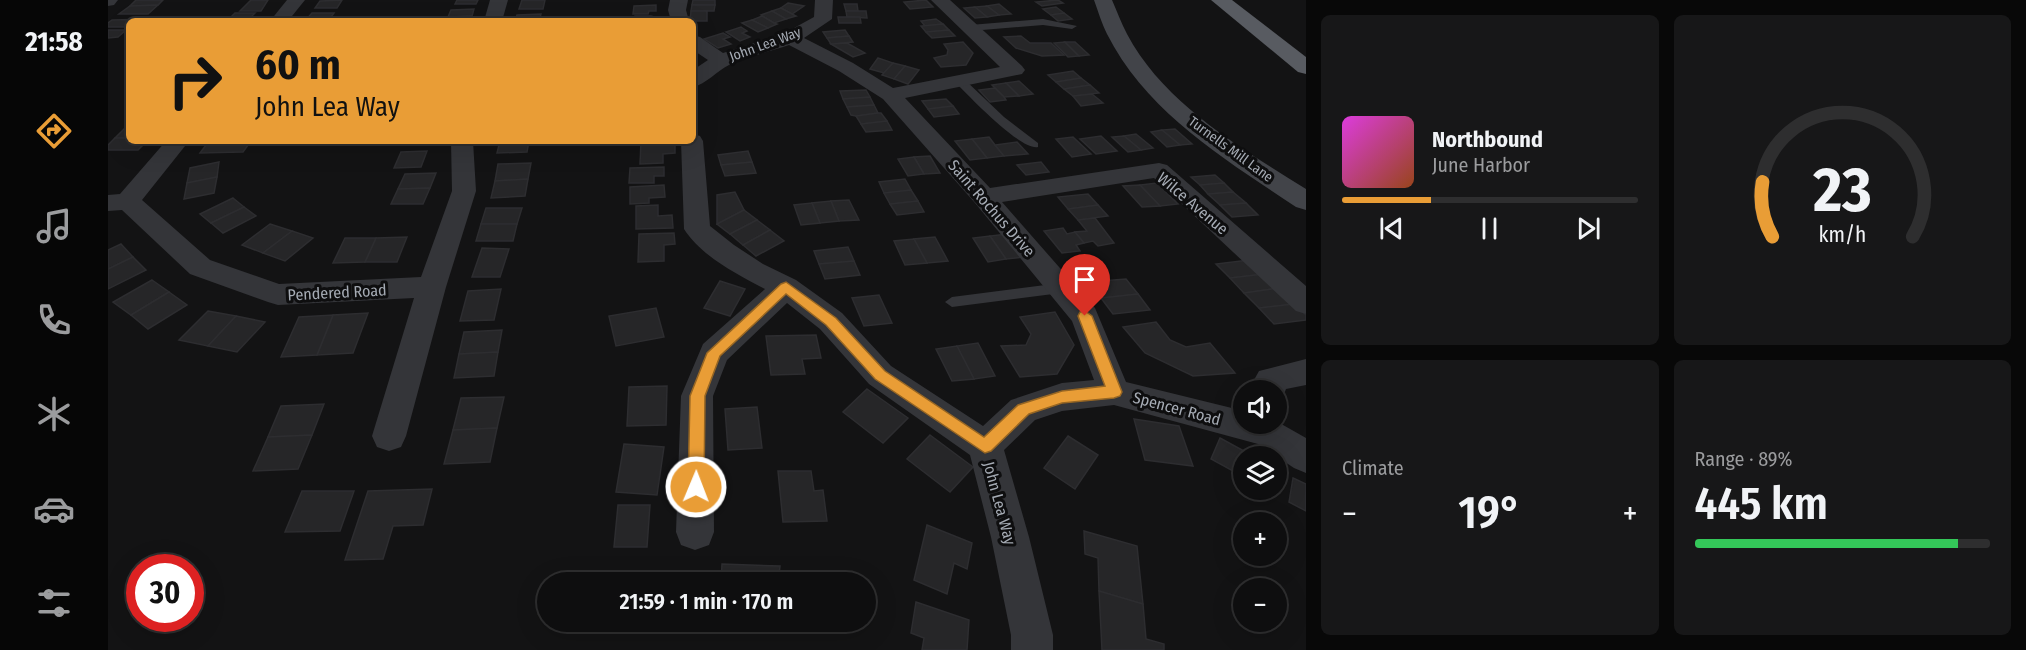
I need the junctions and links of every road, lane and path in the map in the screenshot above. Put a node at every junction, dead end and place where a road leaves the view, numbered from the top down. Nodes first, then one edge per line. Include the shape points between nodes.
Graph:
1 (296, 0) edge
2 (499, 0) edge
3 (679, 0) edge
4 (824, 0) edge
5 (940, 0) edge
6 (1103, 0) edge
7 (1220, 0) edge
8 (1249, 0) edge
9 (281, 18) edge
10 (494, 18) edge
11 (679, 18) edge
12 (1072, 26) dead end
13 (970, 28) junction
14 (1287, 28) dead end
15 (790, 38) junction
16 (696, 43) edge
17 (720, 60) junction
18 (1306, 67) edge
19 (696, 78) edge
20 (960, 81) junction
21 (890, 96) junction
22 (175, 144) edge
23 (462, 144) edge
24 (693, 144) edge
25 (1034, 145) dead end
26 (984, 197) junction
27 (1306, 201) edge
28 (118, 202) edge
29 (432, 287) junction
30 (786, 287) junction
31 (1061, 288) junction
32 (952, 302) dead end
33 (1306, 303) edge
34 (1306, 372) edge
35 (1270, 380) edge
36 (1114, 392) junction
37 (1233, 420) edge
38 (1276, 434) edge
39 (389, 436) dead end
40 (985, 446) junction
41 (1306, 457) edge
42 (695, 532) dead end
43 (1032, 650) edge

1 - 9 street
2 - 10 street
3 - 11 street
4 - 15 street, John Lea Way via 823,19
5 - 13 street
6 - 27 main road, Turnells Mill Lane via 1129,54 1162,96 1206,134
7 - 18 highway
8 - 14 highway
12 - 13 lane via 1043,22
13 - 20 street via 1015,70
15 - 17 street, John Lea Way
15 - 21 street, Saint Rochus Drive via 846,67
16 - 17 street
17 - 19 street, John Lea Way
20 - 21 street
20 - 25 lane
21 - 26 street, Saint Rochus Drive
22 - 28 street
23 - 29 street via 464,192
24 - 30 street, John Lea Way via 697,169 697,229 753,271
26 - 31 street, Saint Rochus Drive
26 - 33 street, Wilce Avenue via 1159,170
28 - 29 street, Pendered Road via 200,267 278,295
29 - 39 street
30 - 40 street, John Lea Way via 831,321 880,375
30 - 42 street via 714,353 703,378 697,396
31 - 32 lane
31 - 36 street, Saint Rochus Drive via 1085,316
34 - 35 street
36 - 37 street, Spencer Road
36 - 40 street, Spencer Road via 1062,397 1023,410
38 - 41 street, Spencer Road
40 - 43 street, John Lea Way via 1010,537

